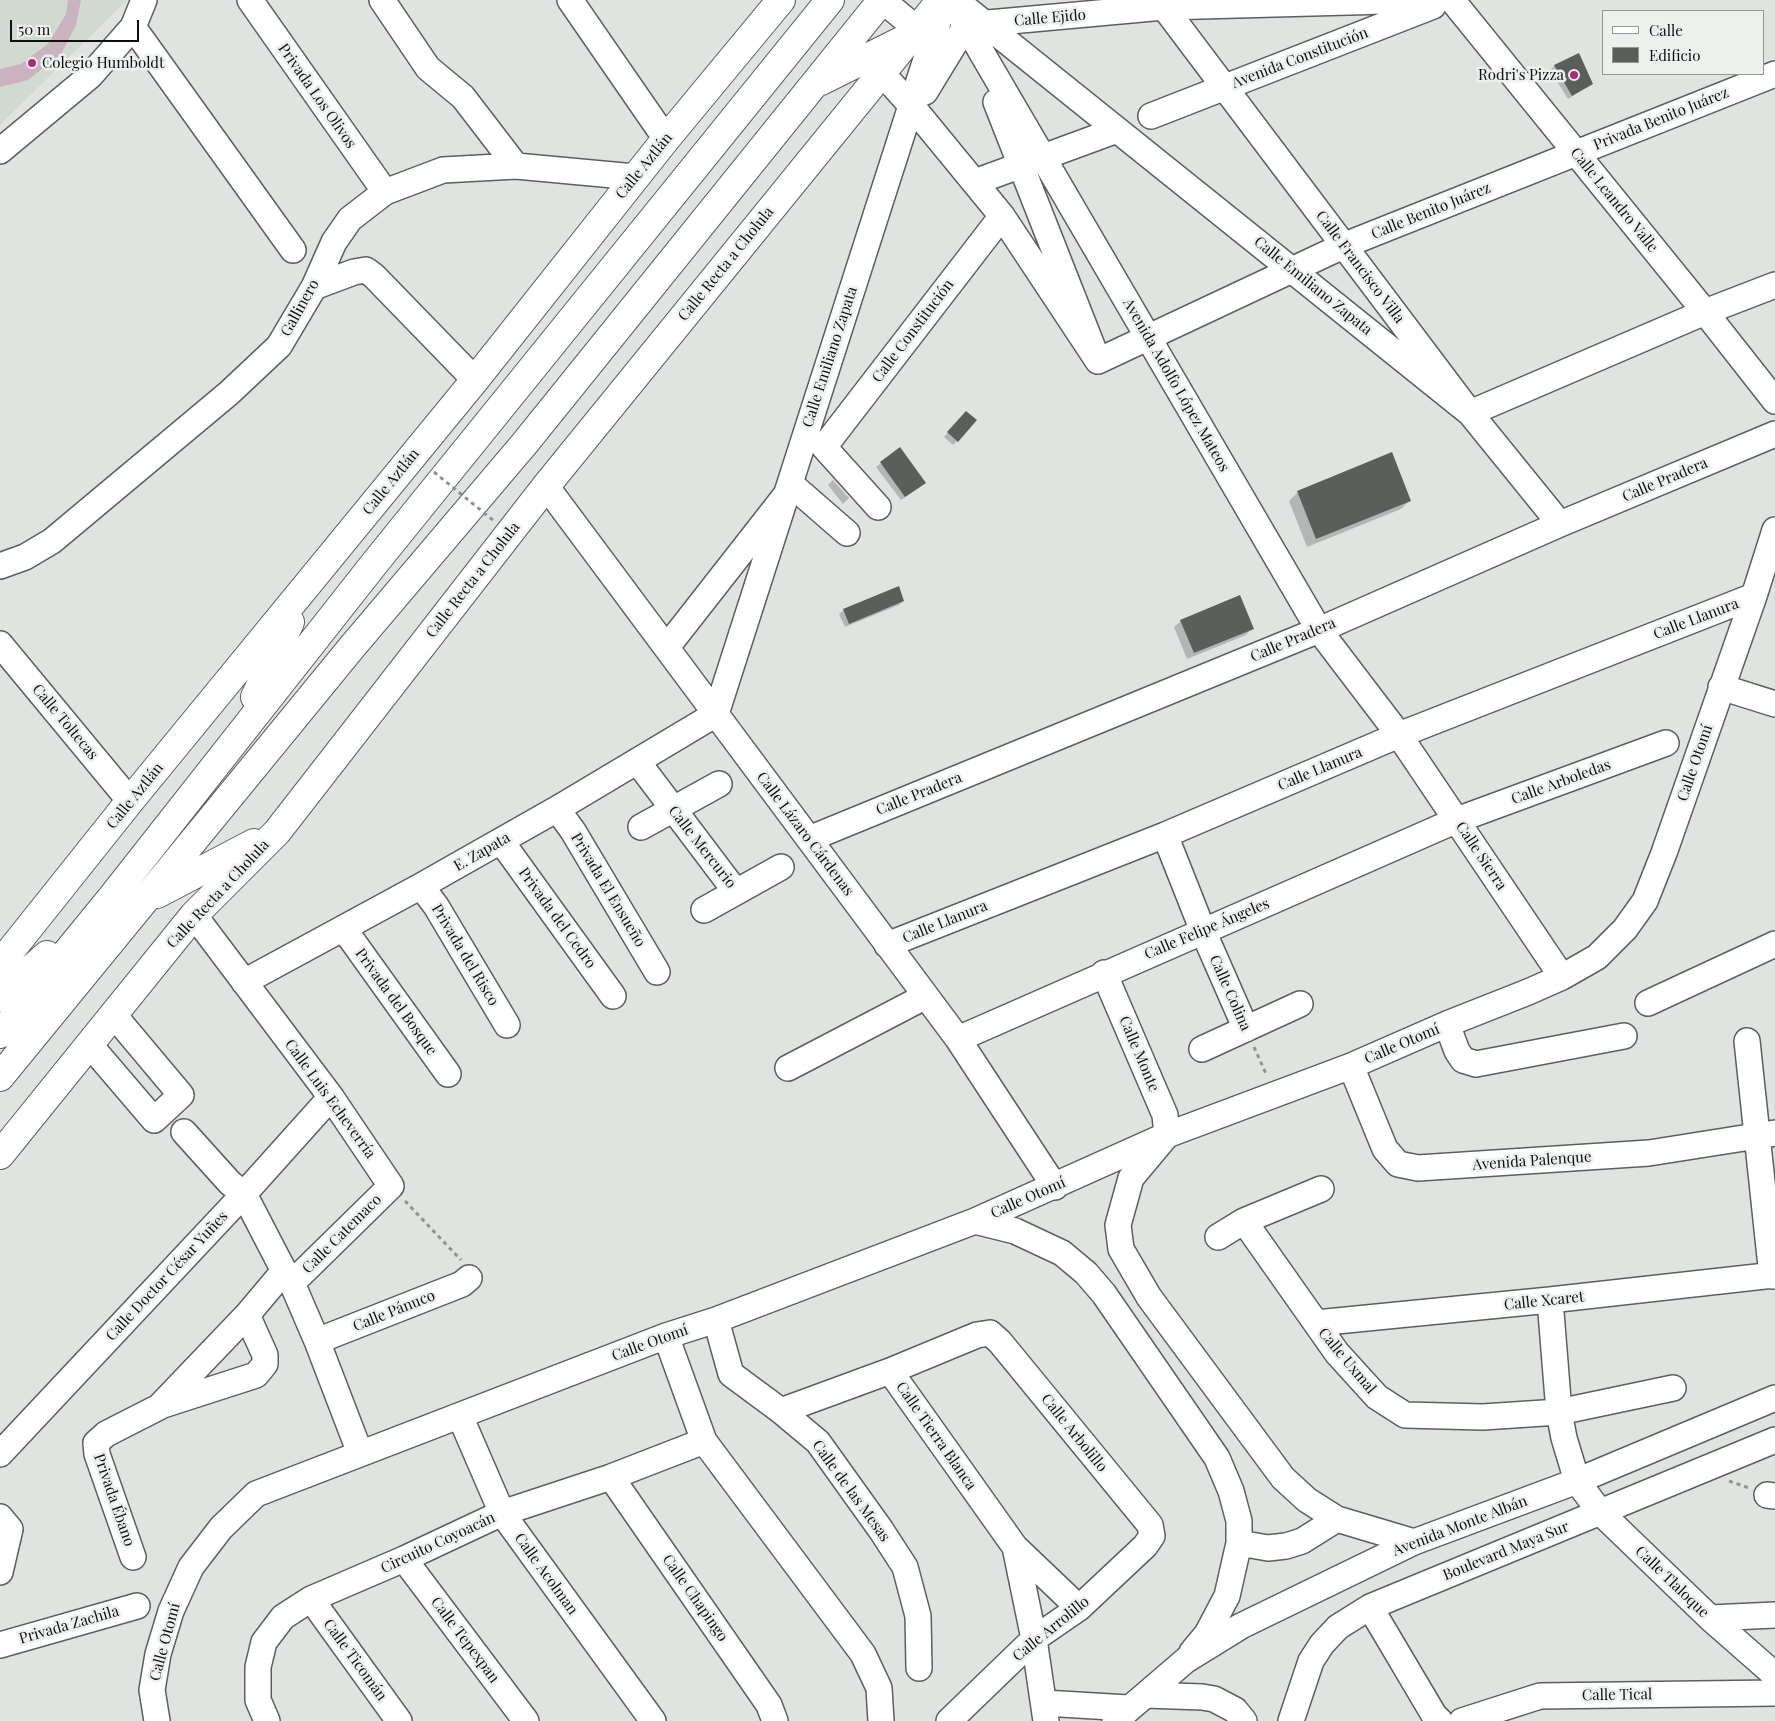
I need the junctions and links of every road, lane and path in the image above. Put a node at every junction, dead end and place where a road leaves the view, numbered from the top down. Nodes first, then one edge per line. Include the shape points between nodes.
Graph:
1 (144, 0) edge
2 (250, 0) edge
3 (382, 0) edge
4 (570, 0) edge
5 (781, 0) edge
6 (830, 0) edge
7 (882, 0) edge
8 (943, 0) edge
9 (950, 0) edge
10 (955, 0) edge
11 (1423, 0) edge
12 (1450, 0) edge
13 (1164, 7) junction
14 (970, 25) junction
15 (133, 28) junction
16 (921, 31) junction
17 (881, 72) junction
18 (1775, 74) edge
19 (813, 85) junction
20 (1224, 88) junction
21 (913, 108) junction
22 (1151, 116) dead end
23 (1118, 130) junction
24 (666, 139) junction
25 (0, 151) edge
26 (1575, 153) junction
27 (1032, 161) junction
28 (516, 166) junction
29 (635, 177) junction
30 (975, 182) junction
31 (385, 192) junction
32 (1002, 216) junction
33 (1345, 246) junction
34 (293, 250) dead end
35 (1292, 270) junction
36 (1775, 285) edge
37 (314, 287) junction
38 (1705, 312) junction
39 (1148, 337) junction
40 (548, 349) junction
41 (1098, 361) junction
42 (474, 380) junction
43 (1775, 401) edge
44 (1470, 413) junction
45 (1775, 434) edge
46 (434, 472) dead end
47 (546, 486) junction
48 (790, 490) junction
49 (878, 507) dead end
50 (494, 521) dead end
51 (1560, 524) junction
52 (1775, 530) edge
53 (846, 533) dead end
54 (0, 566) edge
55 (306, 587) junction
56 (1754, 596) junction
57 (1319, 630) junction
58 (0, 644) edge
59 (666, 648) junction
60 (1721, 687) junction
61 (1775, 704) edge
62 (716, 714) junction
63 (1399, 735) junction
64 (235, 740) junction
65 (1666, 743) dead end
66 (637, 761) junction
67 (720, 784) dead end
68 (130, 801) junction
69 (557, 809) junction
70 (673, 809) junction
71 (1457, 820) junction
72 (641, 827) dead end
73 (277, 832) junction
74 (1165, 835) junction
75 (809, 839) junction
76 (501, 840) junction
77 (781, 867) dead end
78 (421, 886) junction
79 (736, 892) junction
80 (112, 897) junction
81 (147, 899) junction
82 (704, 910) dead end
83 (194, 915) junction
84 (344, 929) junction
85 (1203, 931) junction
86 (1775, 944) edge
87 (887, 945) junction
88 (0, 964) edge
89 (657, 972) dead end
90 (1104, 973) junction
91 (1562, 977) junction
92 (244, 982) junction
93 (613, 996) dead end
94 (926, 996) junction
95 (0, 997) edge
96 (1648, 1003) dead end
97 (1300, 1004) dead end
98 (113, 1014) junction
99 (1447, 1024) junction
100 (507, 1025) dead end
101 (1246, 1029) junction
102 (0, 1034) edge
103 (1624, 1036) dead end
104 (958, 1039) junction
105 (1747, 1041) dead end
106 (89, 1044) junction
107 (1202, 1048) dead end
108 (1351, 1066) junction
109 (788, 1068) dead end
110 (448, 1074) dead end
111 (0, 1077) edge
112 (1275, 1095) junction
113 (331, 1097) junction
114 (184, 1132) dead end
115 (1167, 1135) junction
116 (1766, 1135) edge
117 (0, 1155) edge
118 (391, 1186) junction
119 (1055, 1187) junction
120 (1321, 1189) dead end
121 (244, 1194) junction
122 (975, 1221) junction
123 (1244, 1221) junction
124 (1218, 1237) dead end
125 (1774, 1275) edge
126 (288, 1277) junction
127 (469, 1278) joint
128 (1550, 1300) junction
129 (247, 1315) junction
130 (716, 1320) junction
131 (1316, 1323) junction
132 (666, 1336) junction
133 (317, 1341) junction
134 (890, 1371) junction
135 (1672, 1388) dead end
136 (1775, 1398) edge
137 (159, 1407) junction
138 (781, 1411) junction
139 (1559, 1412) junction
140 (460, 1416) junction
141 (1775, 1440) edge
142 (704, 1441) junction
143 (96, 1443) joint
144 (360, 1453) junction
145 (0, 1454) edge
146 (1700, 1471) junction
147 (611, 1477) junction
148 (1577, 1481) junction
149 (1771, 1496) edge
150 (1600, 1512) junction
151 (502, 1513) junction
152 (0, 1517) edge
153 (1337, 1519) junction
154 (1152, 1536) joint
155 (1414, 1542) junction
156 (1239, 1543) junction
157 (1016, 1547) junction
158 (133, 1556) dead end
159 (404, 1559) junction
160 (0, 1572) edge
161 (311, 1599) junction
162 (137, 1606) dead end
163 (1370, 1607) junction
164 (1079, 1608) junction
165 (1775, 1615) edge
166 (1710, 1618) junction
167 (1034, 1639) junction
168 (0, 1644) edge
169 (1186, 1660) junction
170 (919, 1668) dead end
171 (1775, 1675) edge
172 (1775, 1693) edge
173 (1130, 1708) edge
174 (1045, 1712) edge
175 (157, 1721) edge
176 (267, 1721) edge
177 (399, 1721) edge
178 (526, 1721) edge
179 (653, 1721) edge
180 (775, 1721) edge
181 (881, 1721) edge
182 (949, 1721) edge
183 (1244, 1721) edge
184 (1291, 1721) edge
185 (1440, 1721) edge
186 (1462, 1721) edge

1 - 15 street
2 - 31 street, Privada Los Olivos
3 - 28 street via 428,68 464,98
4 - 24 street
5 - 24 main road, Calle Aztlán
6 - 40 main road
7 - 16 street
7 - 19 main road
8 - 16 main road, Calle Recta a Cholula
9 - 14 street, Avenida Adolfo López Mateos
10 - 14 street, Calle Emiliano Zapata
11 - 13 street, Calle Ejido
12 - 20 street, Avenida Constitución
12 - 26 street, Calle Leandro Valle
13 - 14 street, Calle Ejido
13 - 20 street, Calle Francisco Villa
14 - 16 street, Calle Ejido
14 - 21 street
14 - 23 street, Calle Emiliano Zapata
14 - 27 street, Avenida Adolfo López Mateos
15 - 25 street via 90,76
15 - 34 street
16 - 17 main road, Calle Recta a Cholula
16 - 19 main road
16 - 21 street, Calle Emiliano Zapata
17 - 21 street
17 - 47 main road, Calle Recta a Cholula
18 - 26 street, Privada Benito Juárez
19 - 81 main road via 525,443
20 - 22 street, Avenida Constitución
20 - 33 street, Calle Francisco Villa
21 - 30 street
21 - 48 street, Calle Emiliano Zapata
23 - 27 street
23 - 35 street, Calle Emiliano Zapata
24 - 29 main road, Calle Aztlán
26 - 33 street, Calle Benito Juárez
26 - 38 street, Calle Leandro Valle
27 - 30 street
27 - 39 street, Avenida Adolfo López Mateos
27 - 41 street, Avenida Adolfo López Mateos
28 - 29 street, Gallinero
28 - 31 street, Gallinero via 443,170
29 - 42 main road, Calle Aztlán
30 - 32 street
31 - 37 street, Gallinero via 350,219 334,242
32 - 41 street
32 - 49 street, Calle Constitución via 824,447
33 - 35 street, Calle Benito Juárez
33 - 44 street, Calle Francisco Villa
35 - 39 street, Calle Benito Juárez
35 - 44 street, Calle Emiliano Zapata
36 - 38 street
37 - 42 street via 366,270
37 - 54 street, Gallinero via 280,346 229,393 52,542
38 - 43 street, Calle Leandro Valle
38 - 44 street
39 - 41 street, Calle Benito Juárez
39 - 57 street, Avenida Adolfo López Mateos
40 - 42 main road
40 - 64 main road
42 - 55 main road, Calle Aztlán
44 - 51 street, Calle Francisco Villa
45 - 51 street, Calle Pradera
46 - 50 path, bridge
47 - 59 street, Calle Lázaro Cárdenas
47 - 73 main road, Calle Recta a Cholula
48 - 53 street
48 - 59 street
48 - 62 street, Calle Emiliano Zapata
51 - 57 street, Calle Pradera
52 - 56 street, Calle Otomí
55 - 64 main road
55 - 68 main road, Calle Aztlán
56 - 60 street, Calle Otomí
56 - 63 street, Calle Llanura
57 - 63 street, Avenida Adolfo López Mateos
57 - 75 street, Calle Pradera
58 - 68 street, Calle Toltecas
59 - 62 street, Calle Lázaro Cárdenas
60 - 61 street
60 - 91 street, Calle Otomí via 1645,901 1625,929 1597,957
62 - 66 street, E. Zapata
62 - 75 street, Calle Lázaro Cárdenas
63 - 71 street, Calle Sierra
63 - 74 street, Calle Llanura
64 - 80 main road
65 - 71 street, Calle Arboledas
66 - 69 street, E. Zapata
66 - 70 street, Calle Mercurio
67 - 70 street
68 - 88 main road, Calle Aztlán
69 - 76 street, E. Zapata
69 - 89 street, Privada El Ensueño
70 - 72 street
70 - 79 street, Calle Mercurio
71 - 85 street, Calle Felipe Ángeles
71 - 91 street, Calle Sierra
73 - 81 main road
73 - 83 main road, Calle Recta a Cholula
74 - 85 street, Calle Colina
74 - 87 street, Calle Llanura
75 - 87 street, Calle Lázaro Cárdenas
76 - 78 street, E. Zapata
76 - 93 street, Privada del Cedro
77 - 79 street, Calle Mercurio
78 - 84 street, E. Zapata
78 - 100 street, Privada del Risco
79 - 82 street
80 - 95 main road
80 - 102 main road
81 - 111 main road
83 - 92 street, Calle Luis Echeverría
83 - 98 main road, Calle Recta a Cholula
84 - 92 street, E. Zapata
84 - 110 street, Privada del Bosque
85 - 90 street, Calle Felipe Ángeles
85 - 101 street, Calle Colina
86 - 96 street
87 - 94 street, Calle Lázaro Cárdenas
90 - 104 street, Calle Felipe Ángeles
90 - 115 street, Calle Monte via 1165,1116
91 - 99 street, Calle Otomí
92 - 113 street, Calle Luis Echeverría
94 - 104 street, Calle Lázaro Cárdenas
94 - 109 street
97 - 101 street
98 - 106 main road, Calle Recta a Cholula
98 - 106 street via 181,1094 154,1120
99 - 103 street via 1463,1060 1476,1064
99 - 108 street, Calle Otomí
101 - 107 street
101 - 112 path, Calle Colina
104 - 119 street, Calle Lázaro Cárdenas
105 - 116 street
106 - 117 main road, Calle Recta a Cholula
108 - 112 street, Calle Otomí
108 - 116 street, Avenida Palenque via 1385,1149 1398,1164 1418,1168 1649,1153
112 - 115 street, Calle Otomí
113 - 118 street, Calle Luis Echeverría
113 - 121 street, Calle Doctor César Yuñes
114 - 121 street
115 - 119 street, Calle Otomí
115 - 153 street via 1131,1178 1118,1225 1121,1249 1149,1297 1283,1478 1307,1500
116 - 125 street
118 - 126 street, Calle Catemaco
118 - 127 path via 467,1266
119 - 122 street, Calle Otomí
120 - 123 street
121 - 126 street
121 - 145 street, Calle Doctor César Yuñes
122 - 130 street, Calle Otomí
122 - 156 street via 1015,1231 1062,1253 1104,1294 1217,1458 1239,1521
123 - 124 street
123 - 131 street, Calle Uxmal
125 - 128 street, Calle Xcaret
126 - 129 street, Calle Catemaco
126 - 133 street
127 - 133 street, Calle Pánuco via 462,1284
128 - 131 street, Calle Xcaret
128 - 139 street, Calle Tlaloque
129 - 137 street, Calle Catemaco
129 - 137 street, Calle Catemaco via 265,1355 265,1364 256,1375
130 - 132 street, Calle Otomí
130 - 138 street, Calle de las Mesas via 731,1374
131 - 139 street, Calle Uxmal via 1377,1397 1405,1415 1483,1417
132 - 140 street, Calle Otomí
132 - 142 street
133 - 144 street
134 - 138 street, Calle Tierra Blanca
134 - 154 street, Calle Arbolillo via 990,1333 1150,1526
134 - 157 street, Calle Tierra Blanca
135 - 139 street, Calle Uxmal
136 - 148 street, Avenida Monte Albán
137 - 143 street, Calle Catemaco via 106,1434
138 - 170 street, Calle de las Mesas via 818,1442 905,1567 918,1616
139 - 148 street, Calle Tlaloque
140 - 144 street, Calle Otomí
140 - 151 street, Calle Acolman
141 - 146 street, Boulevard Maya Sur
142 - 147 street, Circuito Coyoacán
142 - 181 street via 863,1654 879,1688
143 - 158 street, Privada Ébano
144 - 175 street, Calle Otomí via 256,1494 221,1528 191,1567 170,1611 158,1654 152,1690
146 - 149 path
146 - 150 street, Boulevard Maya Sur
147 - 151 street, Circuito Coyoacán
147 - 180 street, Calle Chapingo via 769,1705
148 - 150 street, Calle Tlaloque
148 - 155 street, Avenida Monte Albán
150 - 163 street, Boulevard Maya Sur
150 - 166 street, Calle Tlaloque
151 - 159 street, Circuito Coyoacán
151 - 179 street, Calle Acolman
152 - 160 street via 10,1529
153 - 155 street
153 - 156 street via 1302,1541 1286,1546 1268,1548
154 - 164 street, Calle Arrolillo
155 - 169 street, Avenida Monte Albán via 1240,1626
156 - 169 street via 1226,1596 1207,1634
157 - 164 street, Calle Tierra Blanca
157 - 167 street, Calle Tierra Blanca
159 - 161 street, Circuito Coyoacán
159 - 178 street, Calle Tepexpan
161 - 176 street, Circuito Coyoacán via 284,1617 264,1642 258,1668 258,1700
161 - 177 street, Calle Ticomán
162 - 168 street, Privada Zachila
163 - 184 street, Boulevard Maya Sur via 1338,1627 1322,1644 1311,1661
163 - 185 street
164 - 167 street, Calle Arrolillo
165 - 166 street
166 - 171 street, Calle Tlaloque
167 - 174 street, Calle Tierra Blanca
167 - 182 street, Calle Arrolillo
169 - 173 street, Avenida Monte Albán
172 - 186 street, Calle Tical via 1540,1696
173 - 174 street, Calle Tierra Blanca
173 - 183 street via 1202,1697 1235,1710

